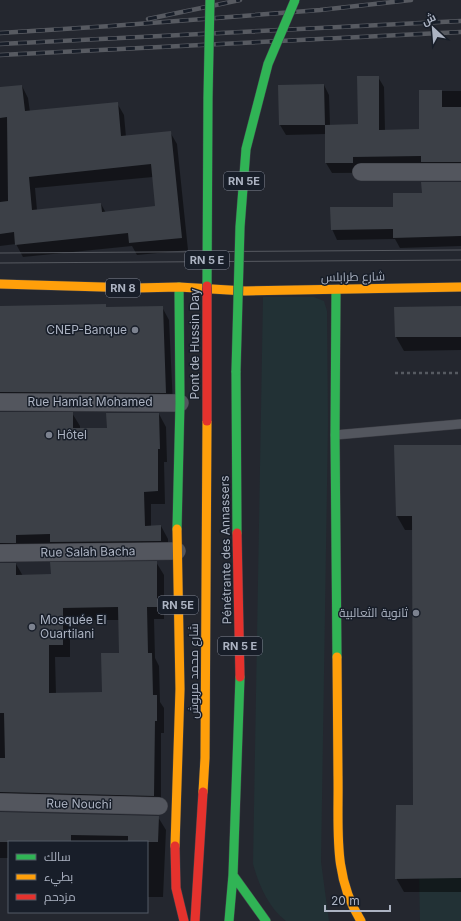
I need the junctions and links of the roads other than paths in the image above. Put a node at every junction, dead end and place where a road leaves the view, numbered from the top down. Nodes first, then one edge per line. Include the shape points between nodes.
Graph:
1 (201, 0) edge
2 (210, 0) edge
3 (295, 0) edge
4 (208, 98) junction
5 (361, 172) dead end
6 (461, 172) edge
7 (0, 284) edge
8 (179, 287) junction
9 (461, 287) edge
10 (336, 290) junction
11 (236, 371) joint
12 (0, 402) edge
13 (180, 403) junction
14 (207, 421) joint
15 (461, 424) edge
16 (335, 435) junction
17 (177, 551) junction
18 (0, 553) edge
19 (0, 802) edge
20 (159, 806) dead end
21 (233, 875) junction
22 (342, 881) junction
23 (339, 899) dead end
24 (184, 921) edge
25 (195, 921) edge
26 (229, 921) edge
27 (266, 921) edge
28 (361, 921) edge

1 - 4 main road, bridge
2 - 4 main road, bridge
3 - 11 main road, RN 5E, bridge via 268,64 246,149 240,227
4 - 14 main road, Pont de Hussin Day / RN 5 E, bridge
5 - 6 street
7 - 8 main road, RN 8
8 - 10 main road, شارع طرابلس / RN 8 via 245,291
8 - 13 main road, RN 5E
9 - 10 main road, شارع طرابلس / RN 8
10 - 16 main road
11 - 21 main road, Pénétrante des Annassers / RN 5 E via 240,683
12 - 13 street, Rue Hamlat Mohamed
13 - 17 main road, RN 5E
14 - 25 main road, شارع محمد مربوش / RN 5 E via 205,758
15 - 16 lane
16 - 22 main road via 339,842
17 - 18 street, Rue Salah Bacha
17 - 24 main road, RN 5E via 180,689 175,844 176,888
19 - 20 street, Rue Nouchi
21 - 26 main road, Pénétrante des Annassers / RN 5 E
21 - 27 main road
22 - 23 main road
22 - 28 main road

